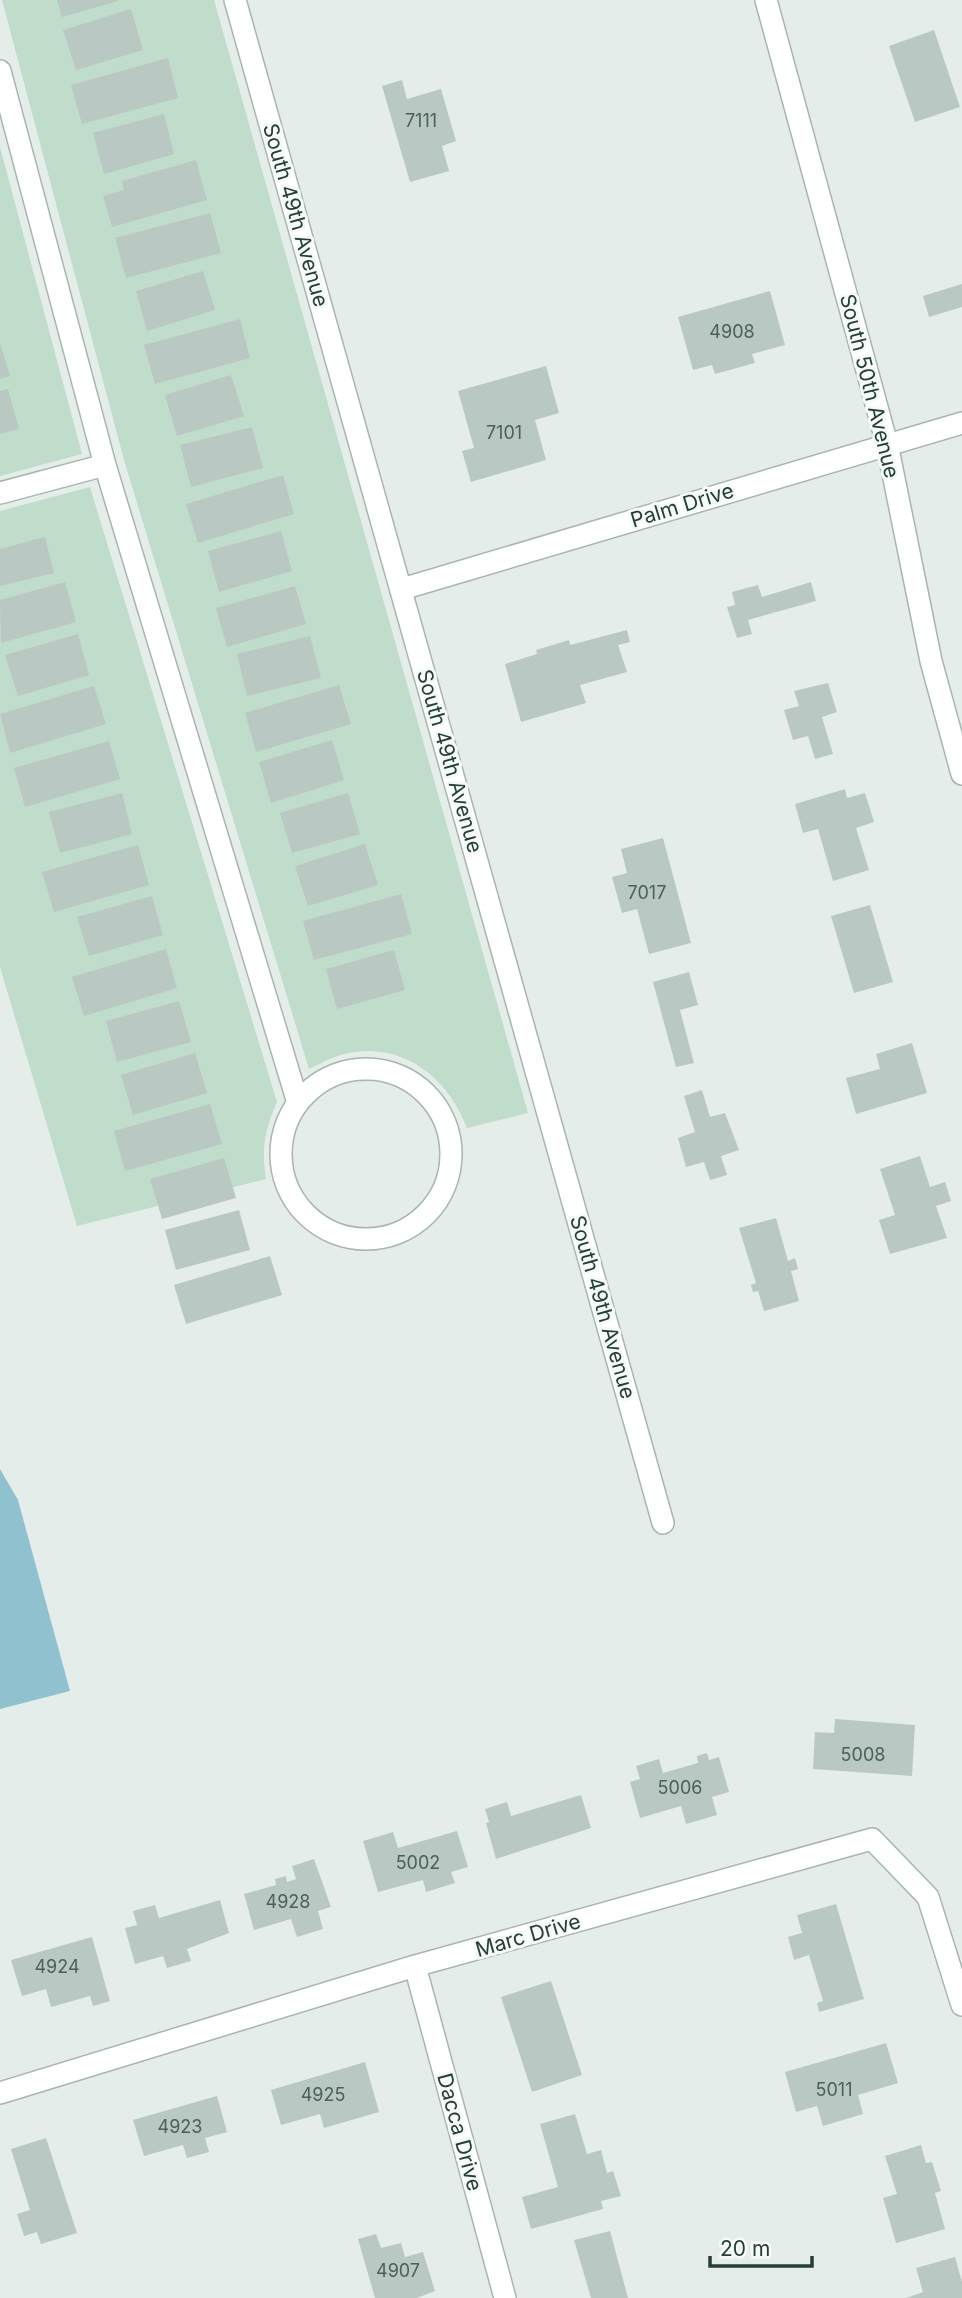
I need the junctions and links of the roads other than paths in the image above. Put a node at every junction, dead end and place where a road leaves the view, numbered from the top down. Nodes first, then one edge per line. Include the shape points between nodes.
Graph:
1 (235, 0) edge
2 (766, 0) edge
3 (0, 71) edge
4 (962, 423) edge
5 (887, 444) junction
6 (105, 466) junction
7 (0, 494) edge
8 (402, 589) junction
9 (962, 774) edge
10 (298, 1103) junction
11 (663, 1523) dead end
12 (415, 1966) junction
13 (962, 2005) edge
14 (0, 2093) edge
15 (505, 2298) edge

1 - 8 street, South 49th Avenue
2 - 5 street, South 50th Avenue
3 - 6 street
4 - 5 street, Palm Drive
5 - 8 street, Palm Drive
5 - 9 street, South 50th Avenue via 931,661
6 - 7 street
6 - 10 street
8 - 11 street, South 49th Avenue
10 - 10 street via 285,1127 282,1155 286,1182 299,1206 319,1225 344,1237 372,1240 399,1234 422,1219 440,1197 450,1170 451,1142 442,1115 424,1092 401,1076 373,1069 345,1072 319,1083
12 - 13 street, Marc Drive via 872,1839 928,1897
12 - 14 street, Marc Drive
12 - 15 street, Dacca Drive

